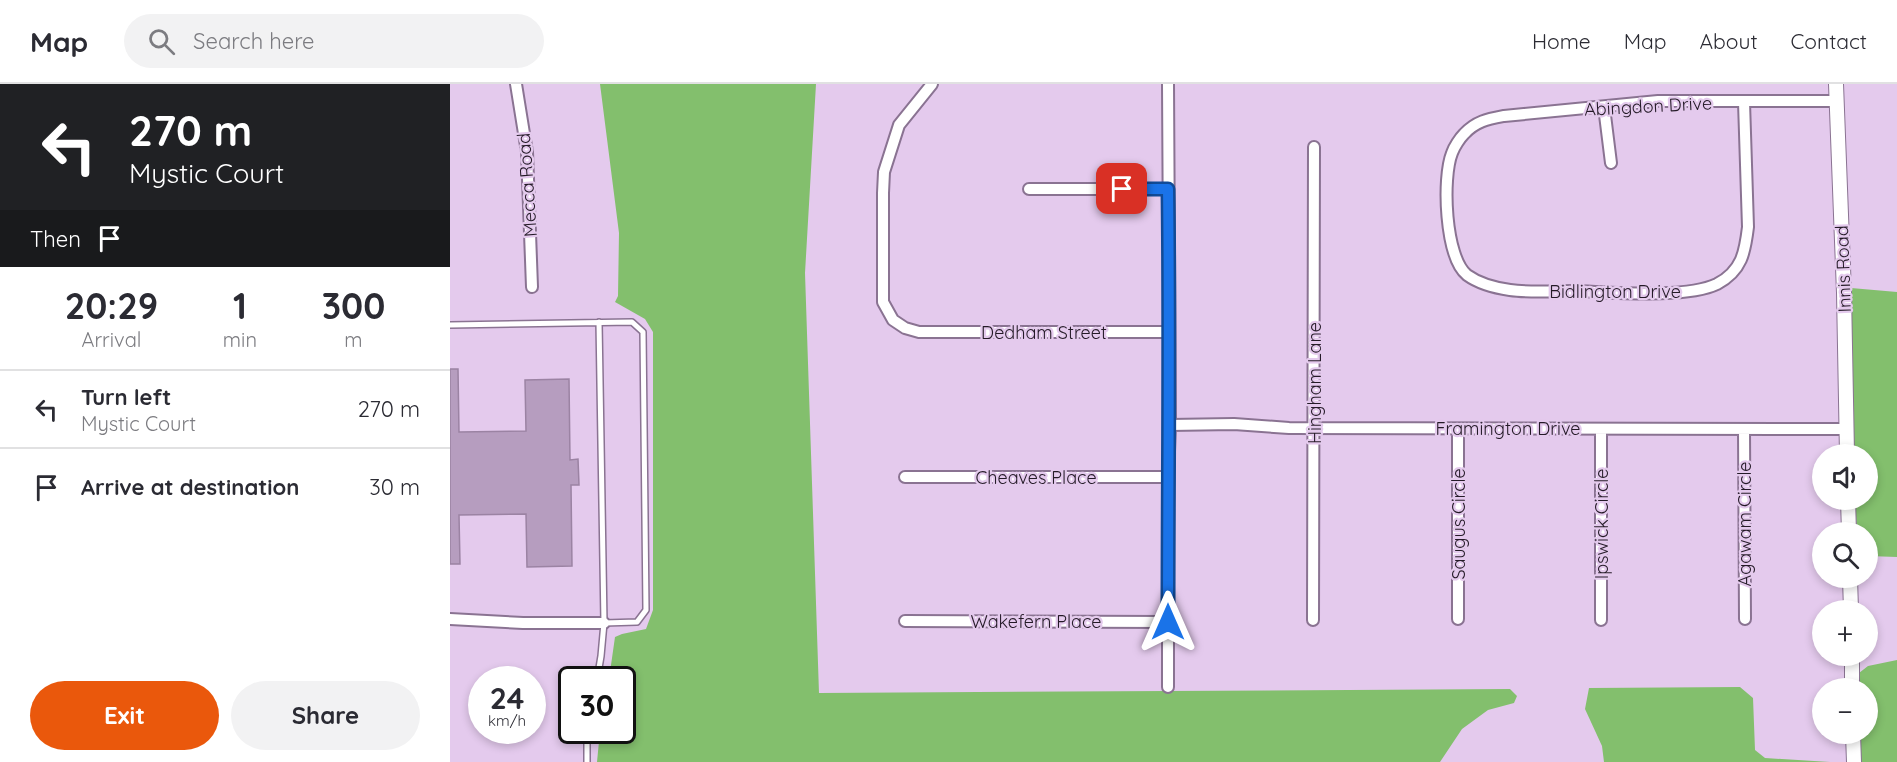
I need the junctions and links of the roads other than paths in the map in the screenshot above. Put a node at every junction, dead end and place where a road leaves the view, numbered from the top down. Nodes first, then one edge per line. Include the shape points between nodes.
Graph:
1 (516, 84) edge
2 (932, 84) edge
3 (1168, 84) edge
4 (1836, 84) edge
5 (1836, 101) junction
6 (1744, 102) junction
7 (1604, 107) junction
8 (1464, 134) joint
9 (1314, 147) dead end
10 (1611, 163) dead end
11 (1029, 189) dead end
12 (1168, 189) junction
13 (532, 287) dead end
14 (599, 322) junction
15 (450, 325) edge
16 (1169, 333) junction
17 (1170, 425) junction
18 (1314, 428) junction
19 (1458, 429) junction
20 (1601, 429) junction
21 (1744, 429) junction
22 (1847, 429) junction
23 (1847, 444) edge
24 (905, 477) dead end
25 (1168, 477) junction
26 (450, 619) edge
27 (1458, 619) dead end
28 (1745, 619) dead end
29 (1313, 620) dead end
30 (1601, 620) dead end
31 (905, 621) dead end
32 (1168, 622) junction
33 (604, 623) junction
34 (599, 666) edge
35 (1168, 687) dead end
36 (588, 744) edge
37 (1853, 744) edge
38 (587, 762) edge
39 (1854, 762) edge

1 - 13 street, Mecca Road via 527,152
2 - 16 street, Dedham Street via 899,125 884,172 883,302 892,320 919,332
3 - 12 street
4 - 5 main road, Innis Road
5 - 6 street, Abingdon Drive
5 - 22 main road, Innis Road
6 - 7 street, Abingdon Drive via 1658,101
6 - 8 street, Bidlington Drive via 1748,227 1741,261 1736,271 1718,284 1686,292 1509,290 1478,282 1456,259 1448,228 1451,153
7 - 8 street, Abingdon Drive via 1482,120
7 - 10 street
9 - 18 street, Hingham Lane
11 - 12 street
12 - 16 street
14 - 15 lane
14 - 33 lane
14 - 33 lane via 632,322 643,332 646,610 637,622
16 - 17 street
17 - 18 street, Framington Drive
17 - 25 street
18 - 19 street, Framington Drive
18 - 29 street, Hingham Lane
19 - 20 street, Framington Drive
19 - 27 street, Saugus Circle
20 - 21 street, Framington Drive
20 - 30 street, Ipswick Circle
21 - 22 street, Framington Drive
21 - 28 street, Agawam Circle
22 - 23 main road, Innis Road
24 - 25 street, Cheaves Place
25 - 32 street
26 - 33 street
31 - 32 street, Wakefern Place
32 - 35 street
33 - 34 lane
36 - 38 lane
37 - 39 main road

